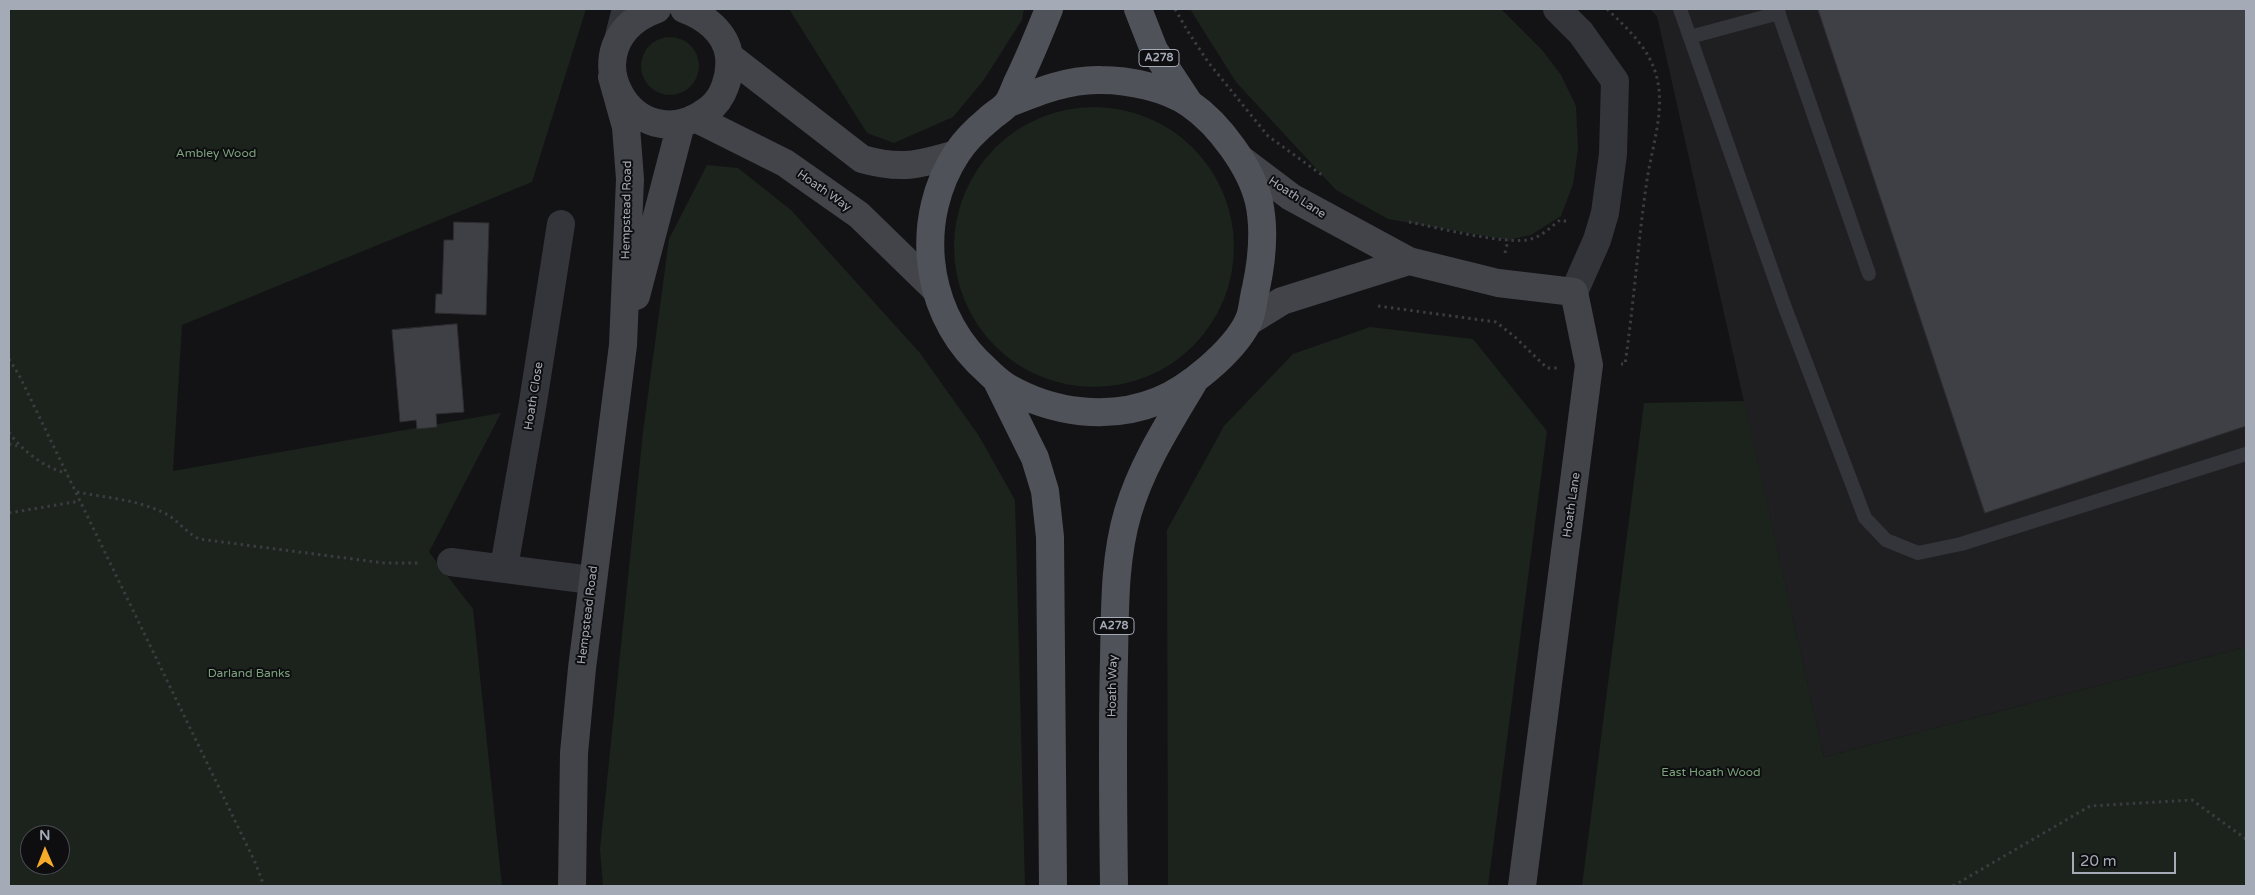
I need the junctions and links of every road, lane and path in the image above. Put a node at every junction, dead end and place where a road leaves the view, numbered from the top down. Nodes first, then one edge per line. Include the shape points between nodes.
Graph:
1 (626, 9) edge
2 (658, 9) edge
3 (684, 9) edge
4 (1049, 9) edge
5 (1138, 9) edge
6 (1175, 9) edge
7 (1557, 9) edge
8 (1680, 9) edge
9 (1778, 11) edge
10 (716, 20) edge
11 (619, 36) junction
12 (1690, 37) junction
13 (729, 56) junction
14 (612, 77) junction
15 (1189, 103) junction
16 (1007, 104) junction
17 (689, 122) junction
18 (956, 154) junction
19 (1242, 160) junction
20 (1325, 178) dead end
21 (1560, 220) dead end
22 (1406, 222) dead end
23 (561, 224) dead end
24 (1409, 261) junction
25 (1869, 274) dead end
26 (934, 288) junction
27 (1574, 292) junction
28 (1374, 306) dead end
29 (1248, 322) junction
30 (623, 345) junction
31 (9, 359) edge
32 (1547, 368) dead end
33 (997, 381) junction
34 (1194, 382) junction
35 (9, 432) edge
36 (9, 444) edge
37 (18, 446) junction
38 (2246, 454) edge
39 (67, 473) junction
40 (76, 492) junction
41 (80, 501) junction
42 (9, 514) edge
43 (451, 562) joint
44 (504, 567) junction
45 (591, 580) junction
46 (2246, 839) edge
47 (264, 886) edge
48 (572, 886) edge
49 (1052, 886) edge
50 (1114, 886) edge
51 (1522, 886) edge
52 (1953, 886) edge

1 - 11 street
2 - 11 street via 642,15
3 - 10 street
4 - 16 main road
5 - 15 main road, A278 via 1154,50
6 - 20 path via 1208,62 1268,136
7 - 27 street via 1581,33 1615,81 1613,154 1605,213
8 - 12 lane
9 - 12 lane
9 - 25 lane
10 - 13 street
11 - 14 street via 612,58
12 - 38 lane via 1850,483 1865,518 1886,540 1918,553 1961,544
13 - 17 street via 728,80 714,106
13 - 18 street via 862,159 887,166 916,165
14 - 17 street via 623,101 641,117 656,124
14 - 30 street, Hempstead Road via 626,128 630,179
15 - 16 main road via 1144,84 1100,79 1048,87
15 - 19 main road via 1210,121
16 - 18 main road via 973,132
17 - 26 street, Hoath Way via 785,163 859,215
17 - 30 street, Hempstead Road
18 - 26 main road via 940,186 931,220 929,252
19 - 24 street, Hoath Lane via 1291,197
19 - 29 main road via 1258,200 1262,230 1261,265
21 - 22 path via 1529,240 1508,240
23 - 44 street, Hoath Close
24 - 27 street, Hoath Lane via 1498,283
24 - 29 street via 1282,301
26 - 33 main road via 948,321 966,349
27 - 51 street, Hoath Lane via 1589,365
28 - 32 path via 1496,322
29 - 34 main road via 1222,356
30 - 45 street, Hempstead Road
31 - 39 path
33 - 34 main road via 1027,398 1058,408 1087,412 1116,411 1157,402
33 - 49 main road via 1035,458 1045,491 1050,537
34 - 50 main road, Hoath Way / A278 via 1142,473 1128,513 1119,555 1113,711
35 - 37 path
36 - 37 path
37 - 39 path via 58,471
39 - 40 path
40 - 41 path
40 - 43 path via 147,505 170,517 199,539 384,563
41 - 42 path
41 - 47 path
43 - 44 street
44 - 45 street
45 - 48 street, Hempstead Road via 574,753
46 - 52 path via 2192,800 2090,806

